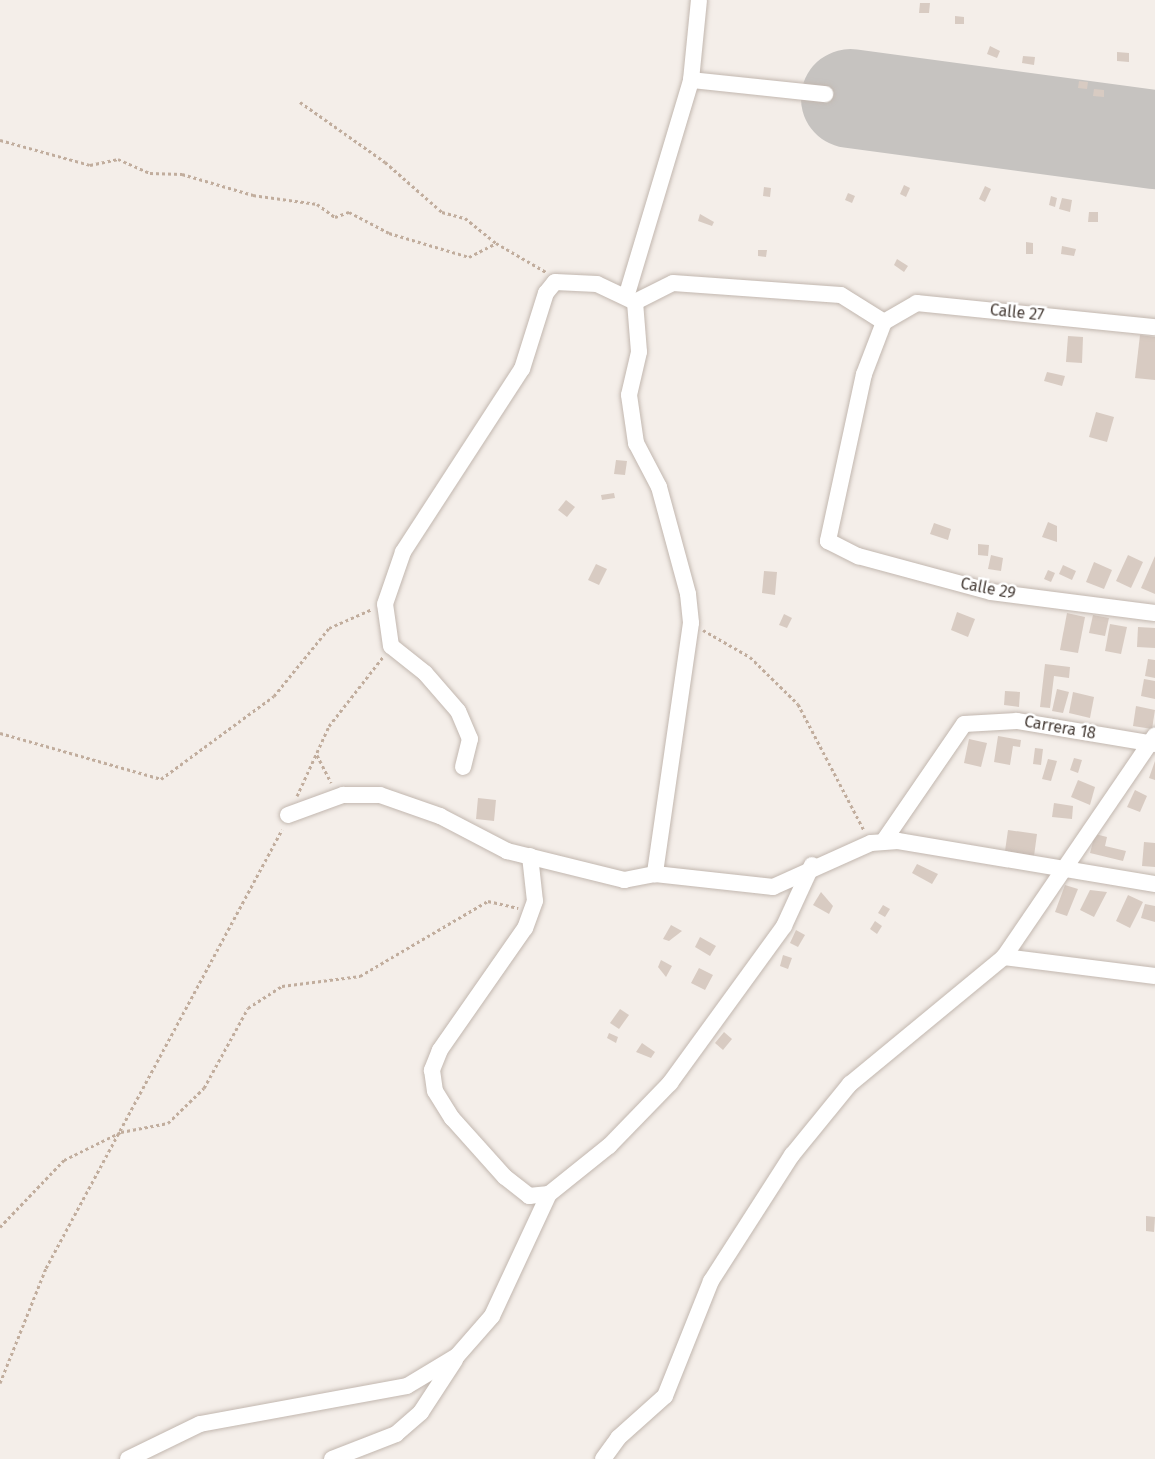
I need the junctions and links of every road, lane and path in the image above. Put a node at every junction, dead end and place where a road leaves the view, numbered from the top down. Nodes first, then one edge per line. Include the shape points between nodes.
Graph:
1 (699, 0) edge
2 (691, 80) junction
3 (825, 94) dead end
4 (300, 102) dead end
5 (0, 141) edge
6 (496, 243) junction
7 (555, 282) junction
8 (631, 298) junction
9 (884, 322) junction
10 (1155, 327) edge
11 (385, 604) junction
12 (1155, 613) edge
13 (691, 623) junction
14 (391, 646) junction
15 (0, 733) edge
16 (1153, 741) edge
17 (316, 754) junction
18 (463, 767) dead end
19 (343, 795) junction
20 (288, 815) junction
21 (877, 843) junction
22 (530, 856) junction
23 (812, 865) junction
24 (1066, 872) junction
25 (655, 874) junction
26 (1155, 884) edge
27 (535, 902) junction
28 (1004, 957) junction
29 (1155, 976) edge
30 (121, 1131) junction
31 (549, 1194) junction
32 (0, 1227) edge
33 (457, 1356) junction
34 (0, 1383) edge
35 (128, 1459) edge
36 (332, 1459) edge
37 (603, 1459) edge

1 - 2 street
2 - 3 street
2 - 8 street
4 - 6 path via 386,162 442,212 465,218
5 - 6 path via 90,165 118,159 150,173 182,174 253,195 317,204 335,217 349,212 389,233 469,257
6 - 7 path via 536,262
7 - 8 street via 597,284
7 - 11 street via 539,312 522,369 403,552
8 - 9 street via 673,283 841,295
8 - 13 street via 639,352 629,395 636,443 659,488
9 - 10 street, Calle 27 via 916,303
9 - 12 street, Calle 29 via 861,385 828,541 858,556 991,592
11 - 14 street
11 - 15 path via 329,628 274,696 161,779
13 - 21 path via 750,657 798,704
13 - 25 street
14 - 17 path via 329,726
14 - 18 street via 425,673 458,711 470,739
16 - 21 street, Carrera 18 via 1017,721 964,724
16 - 24 street
17 - 19 path via 324,776
17 - 20 path
19 - 20 street
19 - 22 street via 380,795 440,816 507,851
20 - 30 path
21 - 23 street
21 - 24 street
22 - 25 street via 624,880
22 - 27 street
23 - 25 street via 773,887
23 - 31 street via 784,926 670,1083 609,1146
24 - 26 street
24 - 28 street
27 - 30 path via 525,909 488,901 360,976 282,986 248,1008 204,1088 168,1123
27 - 31 street via 525,928 440,1050 432,1070 435,1092 452,1118 505,1177 529,1196
28 - 29 street
28 - 37 street via 850,1084 792,1155 711,1281 665,1396 618,1438
30 - 32 path via 64,1160
30 - 34 path via 46,1268
31 - 33 street via 492,1316
33 - 35 street via 407,1386 200,1424
33 - 36 street via 421,1412 396,1434

